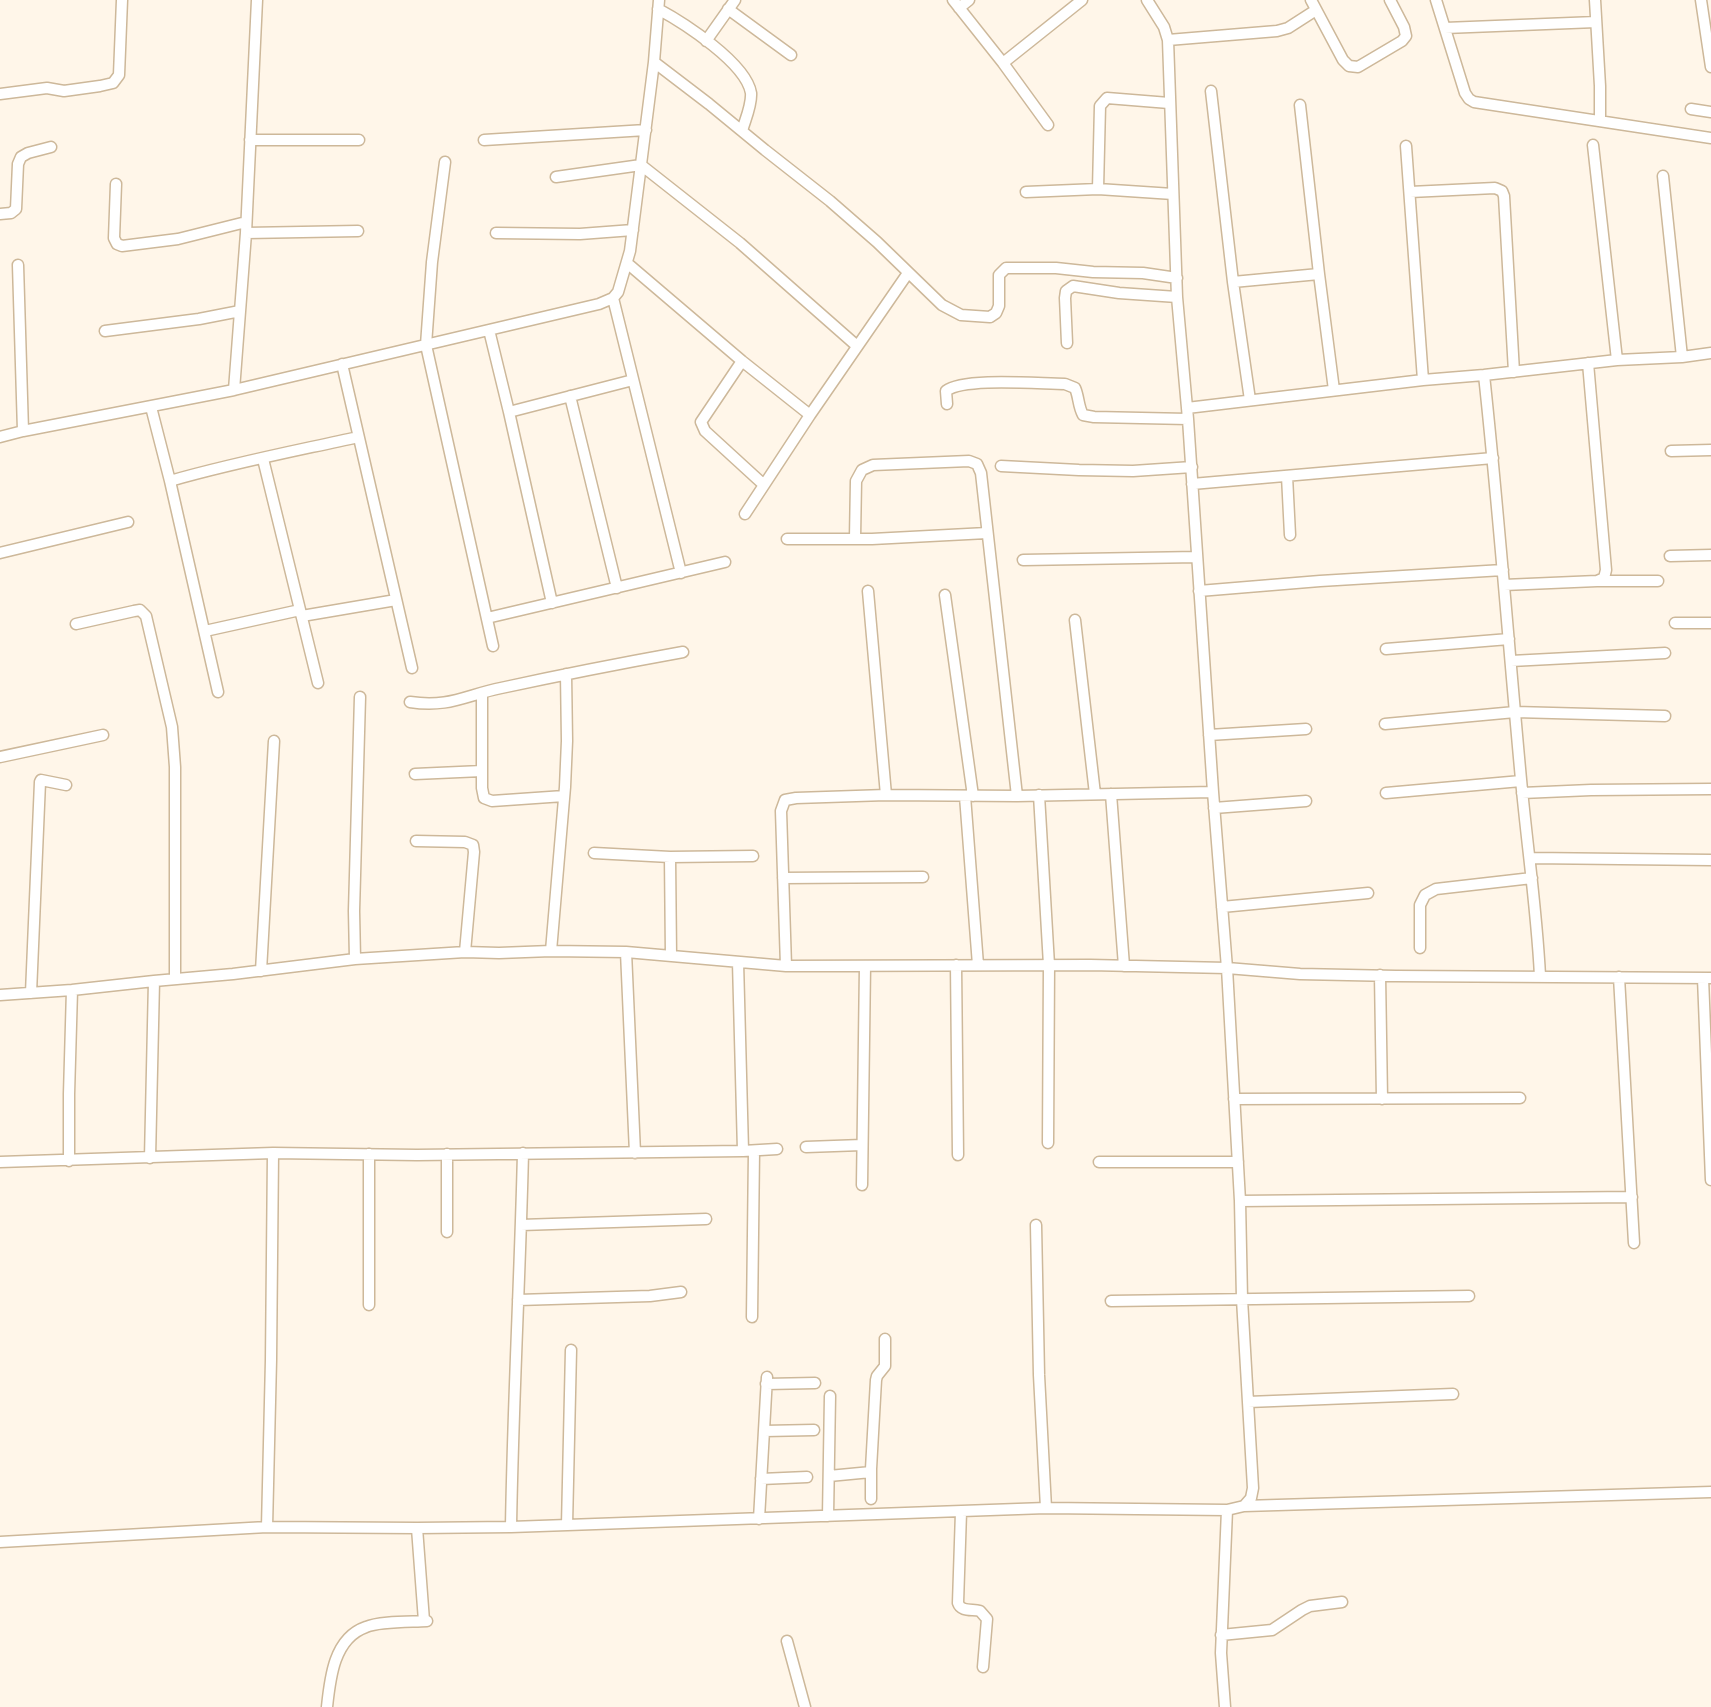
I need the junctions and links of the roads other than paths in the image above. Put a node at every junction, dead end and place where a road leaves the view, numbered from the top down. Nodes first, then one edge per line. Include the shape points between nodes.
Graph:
1 (122, 0) edge
2 (257, 0) edge
3 (735, 0) edge
4 (969, 0) edge
5 (1082, 0) edge
6 (1147, 0) edge
7 (1390, 0) edge
8 (1436, 0) edge
9 (1595, 0) edge
10 (1701, 0) edge
11 (659, 4) edge
12 (956, 4) edge
13 (1314, 5) edge
14 (728, 9) junction
15 (1596, 22) junction
16 (1445, 28) junction
17 (1168, 40) junction
18 (706, 41) junction
19 (791, 55) dead end
20 (654, 62) junction
21 (1003, 63) junction
22 (1711, 66) edge
23 (1211, 91) dead end
24 (0, 94) edge
25 (1170, 103) junction
26 (1300, 105) dead end
27 (1691, 108) dead end
28 (1711, 112) edge
29 (1600, 121) junction
30 (1048, 125) dead end
31 (646, 130) junction
32 (742, 131) junction
33 (1711, 138) edge
34 (359, 139) dead end
35 (250, 140) junction
36 (484, 140) dead end
37 (1593, 145) dead end
38 (1406, 146) dead end
39 (51, 148) dead end
40 (445, 162) dead end
41 (641, 165) junction
42 (1663, 176) dead end
43 (556, 177) dead end
44 (116, 184) dead end
45 (1098, 189) junction
46 (1026, 192) dead end
47 (1410, 192) junction
48 (1173, 194) junction
49 (0, 214) edge
50 (246, 228) junction
51 (633, 230) junction
52 (358, 231) dead end
53 (496, 233) dead end
54 (627, 263) junction
55 (18, 265) dead end
56 (908, 273) junction
57 (1319, 274) junction
58 (1177, 278) junction
59 (1233, 282) junction
60 (1177, 297) junction
61 (613, 298) junction
62 (240, 311) junction
63 (489, 330) junction
64 (104, 331) dead end
65 (1067, 343) dead end
66 (426, 345) junction
67 (857, 346) junction
68 (1711, 353) edge
69 (1682, 357) junction
70 (1617, 360) junction
71 (742, 361) junction
72 (1588, 363) junction
73 (342, 364) junction
74 (1514, 372) junction
75 (1484, 375) junction
76 (634, 380) junction
77 (1423, 380) junction
78 (234, 390) junction
79 (1334, 390) junction
80 (570, 396) junction
81 (1250, 400) junction
82 (947, 404) dead end
83 (151, 407) junction
84 (509, 412) junction
85 (1188, 413) junction
86 (810, 415) junction
87 (23, 430) junction
88 (0, 437) edge
89 (358, 437) junction
90 (1711, 450) edge
91 (1671, 451) dead end
92 (1493, 458) junction
93 (263, 459) junction
94 (1001, 466) dead end
95 (1192, 467) junction
96 (1287, 476) junction
97 (170, 481) junction
98 (1192, 484) junction
99 (764, 485) junction
100 (745, 514) dead end
101 (128, 523) dead end
102 (987, 533) junction
103 (1290, 535) dead end
104 (855, 538) junction
105 (787, 539) dead end
106 (0, 553) edge
107 (1711, 555) edge
108 (1670, 556) dead end
109 (1197, 557) junction
110 (1023, 560) dead end
111 (725, 562) dead end
112 (1503, 570) junction
113 (681, 573) junction
114 (1597, 581) junction
115 (1658, 581) dead end
116 (1504, 585) junction
117 (617, 588) junction
118 (1199, 591) junction
119 (868, 592) dead end
120 (945, 595) dead end
121 (396, 600) junction
122 (552, 603) junction
123 (301, 613) junction
124 (487, 618) junction
125 (1075, 620) dead end
126 (1675, 623) dead end
127 (1711, 623) edge
128 (76, 624) dead end
129 (205, 631) junction
130 (1509, 639) junction
131 (493, 646) dead end
132 (1386, 649) dead end
133 (682, 652) dead end
134 (1665, 653) dead end
135 (1511, 662) junction
136 (412, 668) dead end
137 (566, 674) junction
138 (318, 682) dead end
139 (218, 692) dead end
140 (482, 693) junction
141 (360, 697) dead end
142 (410, 702) dead end
143 (1515, 712) junction
144 (1665, 716) dead end
145 (1385, 724) dead end
146 (1306, 729) dead end
147 (1209, 734) junction
148 (103, 735) dead end
149 (274, 741) dead end
150 (0, 757) edge
151 (482, 771) junction
152 (415, 774) dead end
153 (1521, 781) junction
154 (66, 785) dead end
155 (1711, 789) edge
156 (1213, 792) junction
157 (1386, 793) dead end
158 (1522, 793) junction
159 (1095, 794) junction
160 (1111, 794) junction
161 (886, 795) junction
162 (1039, 795) junction
163 (564, 796) junction
164 (969, 796) junction
165 (1017, 796) junction
166 (1306, 801) dead end
167 (1214, 808) junction
168 (416, 841) dead end
169 (594, 853) dead end
170 (753, 856) dead end
171 (670, 857) junction
172 (1530, 858) junction
173 (1711, 860) edge
174 (923, 877) dead end
175 (1532, 877) junction
176 (783, 878) junction
177 (1368, 893) dead end
178 (1222, 907) junction
179 (1420, 948) dead end
180 (551, 951) junction
181 (626, 951) junction
182 (466, 952) junction
183 (671, 956) junction
184 (355, 959) junction
185 (738, 962) junction
186 (956, 965) junction
187 (978, 965) junction
188 (1049, 965) junction
189 (786, 966) junction
190 (865, 966) junction
191 (1124, 966) junction
192 (1227, 968) junction
193 (261, 971) junction
194 (1380, 975) junction
195 (1540, 976) junction
196 (1619, 977) junction
197 (1707, 978) edge
198 (175, 979) junction
199 (154, 981) junction
200 (72, 990) junction
201 (31, 993) junction
202 (0, 996) edge
203 (1520, 1098) dead end
204 (1234, 1099) junction
205 (1382, 1099) junction
206 (1048, 1143) dead end
207 (862, 1145) junction
208 (806, 1147) dead end
209 (778, 1149) dead end
210 (748, 1151) junction
211 (273, 1153) junction
212 (447, 1153) junction
213 (523, 1153) junction
214 (635, 1153) junction
215 (369, 1154) junction
216 (958, 1156) dead end
217 (150, 1158) junction
218 (69, 1161) junction
219 (1238, 1161) junction
220 (0, 1162) edge
221 (1099, 1162) dead end
222 (1711, 1180) edge
223 (862, 1185) dead end
224 (1632, 1197) junction
225 (1240, 1201) junction
226 (706, 1219) dead end
227 (521, 1225) junction
228 (1035, 1225) dead end
229 (447, 1232) dead end
230 (1634, 1243) dead end
231 (681, 1292) dead end
232 (1469, 1296) dead end
233 (1242, 1298) junction
234 (518, 1300) junction
235 (1111, 1301) dead end
236 (369, 1305) dead end
237 (752, 1317) dead end
238 (885, 1339) dead end
239 (571, 1350) dead end
240 (816, 1383) dead end
241 (1453, 1394) dead end
242 (830, 1396) dead end
243 (1248, 1402) junction
244 (814, 1430) dead end
245 (764, 1431) junction
246 (871, 1472) junction
247 (829, 1476) junction
248 (807, 1477) dead end
249 (761, 1479) junction
250 (1711, 1492) edge
251 (871, 1499) dead end
252 (1244, 1506) junction
253 (1046, 1508) junction
254 (1227, 1510) junction
255 (961, 1511) junction
256 (828, 1516) junction
257 (759, 1519) junction
258 (567, 1525) junction
259 (267, 1527) junction
260 (511, 1527) junction
261 (417, 1528) junction
262 (0, 1542) edge
263 (1342, 1602) dead end
264 (1222, 1635) junction
265 (787, 1641) dead end
266 (983, 1667) dead end
267 (327, 1707) edge
268 (804, 1707) edge
269 (1225, 1707) edge

1 - 24 street via 117,80 64,91 47,88
2 - 35 street
3 - 14 street
4 - 12 street
5 - 21 street
6 - 17 street
7 - 13 street via 1406,36 1358,67 1343,60
8 - 16 street
9 - 15 street
10 - 22 street
11 - 18 street
11 - 20 street
12 - 21 street
13 - 17 street via 1288,28 1276,31
14 - 18 street
14 - 19 street
15 - 16 street
15 - 29 street
16 - 29 street via 1469,99
17 - 25 street
18 - 32 street via 746,79 751,96
20 - 31 street
20 - 32 street
21 - 30 street
23 - 59 street
25 - 45 street via 1107,98 1100,106
25 - 48 street
26 - 57 street
27 - 28 street
29 - 33 street
31 - 36 street
31 - 41 street
32 - 56 street via 830,201
34 - 35 street
35 - 50 street
37 - 70 street
38 - 47 street
39 - 49 street via 21,157 16,209
40 - 66 street
41 - 43 street
41 - 51 street
41 - 67 street via 740,243
42 - 69 street
44 - 50 street via 114,238 122,246
45 - 46 street
45 - 48 street
47 - 74 street via 1502,191
47 - 77 street
48 - 58 street
50 - 52 street
50 - 62 street
51 - 53 street
51 - 54 street
54 - 61 street
54 - 71 street
55 - 87 street
56 - 58 street via 942,305 961,315 990,317 999,306 999,275 1006,268
56 - 67 street
57 - 59 street
57 - 79 street
58 - 60 street
59 - 81 street
60 - 65 street via 1073,286 1065,298
60 - 85 street
61 - 63 street
61 - 76 street
62 - 64 street
62 - 78 street
63 - 66 street
63 - 84 street
66 - 73 street
66 - 124 street
67 - 86 street
68 - 69 street
69 - 70 street
70 - 72 street
71 - 86 street
71 - 99 street via 701,422 705,431
72 - 74 street
72 - 114 street via 1606,570 1604,578
73 - 78 street
73 - 89 street
74 - 75 street
75 - 77 street
75 - 92 street
76 - 80 street
76 - 113 street
77 - 79 street
78 - 83 street
79 - 81 street
80 - 84 street
80 - 117 street
81 - 85 street
82 - 85 street via 946,391 953,386 1065,384 1075,388 1083,415
83 - 87 street
83 - 97 street
84 - 122 street
85 - 95 street
86 - 99 street
87 - 88 street
89 - 93 street
89 - 121 street
90 - 91 street
92 - 96 street
92 - 112 street
93 - 97 street
93 - 123 street
94 - 95 street via 1133,471
95 - 98 street
96 - 98 street
96 - 103 street
97 - 129 street
98 - 109 street
99 - 100 street
101 - 106 street
102 - 104 street
102 - 104 street via 981,473 977,464 969,461 862,470 856,481
102 - 165 street
104 - 105 street
107 - 108 street
109 - 110 street
109 - 118 street
111 - 113 street
112 - 116 street
112 - 118 street
113 - 117 street
114 - 115 street
114 - 116 street
116 - 130 street
117 - 122 street
118 - 147 street
119 - 161 street
120 - 164 street
121 - 123 street
121 - 136 street
122 - 124 street
123 - 129 street
123 - 138 street
124 - 131 street
125 - 159 street
126 - 127 street
128 - 198 street via 140,610 146,616 172,727
129 - 139 street
130 - 132 street
130 - 135 street
133 - 137 street
134 - 135 street
135 - 143 street
137 - 140 street
137 - 163 street
140 - 142 street via 447,703
140 - 151 street
141 - 184 street
143 - 144 street
143 - 145 street
143 - 153 street
146 - 147 street
147 - 156 street
148 - 150 street
149 - 193 street
151 - 152 street
151 - 163 street via 484,798 492,802
153 - 157 street
153 - 158 street
154 - 201 street via 40,782
155 - 158 street
156 - 160 street
156 - 167 street
158 - 172 street
159 - 160 street
159 - 162 street
160 - 191 street
161 - 164 street
161 - 176 street via 785,800 781,811
162 - 165 street
162 - 188 street
163 - 180 street
164 - 165 street
164 - 187 street
166 - 167 street
167 - 178 street
168 - 182 street via 473,845
169 - 171 street
170 - 171 street
171 - 183 street
172 - 173 street
172 - 175 street
174 - 176 street
175 - 179 street via 1436,889 1425,895 1420,905
175 - 195 street
176 - 189 street
177 - 178 street
178 - 192 street
180 - 181 street
180 - 182 street
181 - 183 street
181 - 214 street
182 - 184 street
183 - 185 street
184 - 193 street
185 - 189 street
185 - 210 street
186 - 187 street
186 - 190 street
186 - 216 street
187 - 188 street
188 - 191 street
188 - 206 street
189 - 190 street
190 - 207 street
191 - 192 street
192 - 194 street
192 - 204 street
193 - 198 street
194 - 195 street
194 - 205 street
195 - 196 street
196 - 197 street
196 - 224 street
197 - 222 street
198 - 199 street
199 - 200 street
199 - 217 street
200 - 201 street
200 - 218 street
201 - 202 street
203 - 205 street
204 - 205 street
204 - 219 street
207 - 208 street
207 - 223 street
209 - 210 street
210 - 214 street
210 - 237 street
211 - 215 street
211 - 217 street
211 - 259 street
212 - 213 street
212 - 215 street
212 - 229 street
213 - 214 street
213 - 227 street
215 - 236 street
217 - 218 street
218 - 220 street
219 - 221 street
219 - 225 street
224 - 225 street
224 - 230 street
225 - 233 street
226 - 227 street
227 - 234 street
228 - 253 street
231 - 234 street
232 - 233 street
233 - 235 street
233 - 243 street
234 - 260 street
238 - 246 street via 885,1366 876,1380
239 - 258 street
240 - 245 street via 766,1380
241 - 243 street
242 - 247 street
243 - 252 street via 1253,1488
244 - 245 street
245 - 249 street
246 - 247 street
246 - 251 street
247 - 256 street
248 - 249 street
249 - 257 street
250 - 252 street
252 - 254 street
253 - 254 street
253 - 255 street
254 - 264 street
255 - 256 street
255 - 266 street via 958,1603 963,1609 981,1611 987,1619
256 - 257 street
257 - 258 street
258 - 260 street
259 - 261 street
259 - 262 street
260 - 261 street
261 - 267 street via 425,1621 368,1625 356,1631 334,1663
263 - 264 street via 1310,1606 1272,1630
264 - 269 street
265 - 268 street

